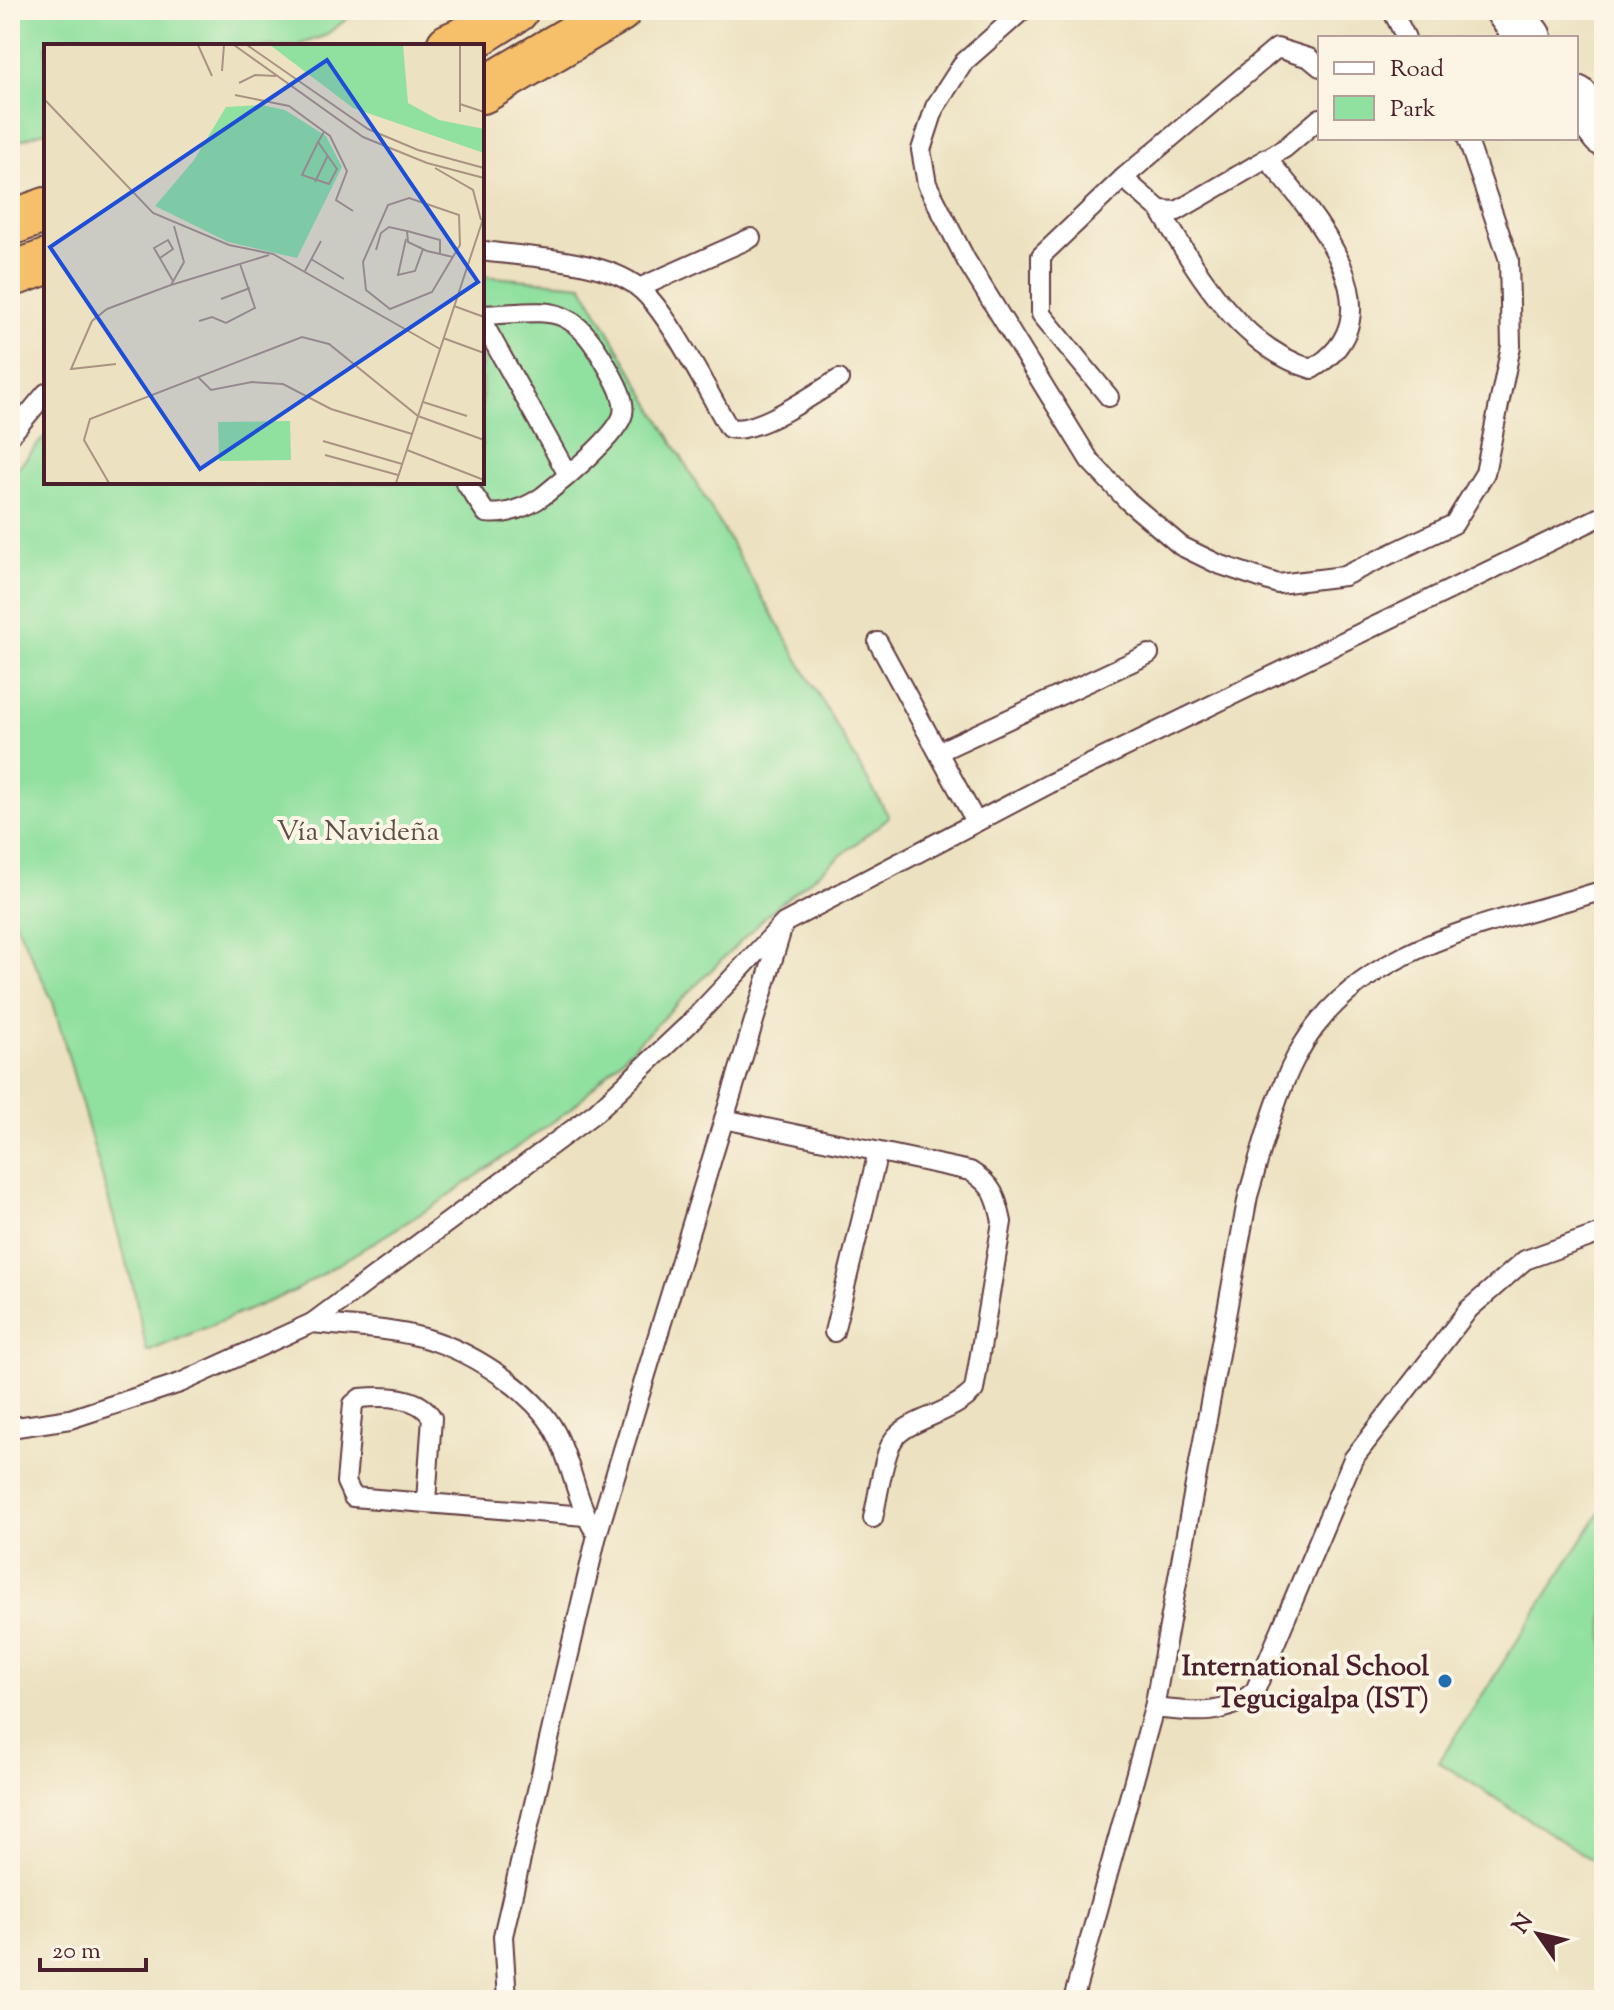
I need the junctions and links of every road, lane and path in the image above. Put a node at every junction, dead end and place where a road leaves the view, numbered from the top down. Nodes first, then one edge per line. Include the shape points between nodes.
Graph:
1 (516, 10) edge
2 (619, 10) edge
3 (1023, 10) edge
4 (1392, 10) edge
5 (1508, 10) edge
6 (1405, 36) edge
7 (1528, 36) edge
8 (454, 44) edge
9 (1318, 65) edge
10 (484, 90) edge
11 (1578, 101) edge
12 (1318, 119) edge
13 (1604, 134) edge
14 (1468, 140) edge
15 (1266, 158) junction
16 (1123, 178) junction
17 (1160, 210) junction
18 (44, 211) edge
19 (10, 223) edge
20 (751, 238) dead end
21 (484, 251) edge
22 (44, 263) edge
23 (10, 275) edge
24 (639, 288) junction
25 (484, 315) edge
26 (484, 325) edge
27 (839, 379) dead end
28 (44, 395) edge
29 (1109, 397) dead end
30 (10, 436) edge
31 (567, 473) junction
32 (466, 484) edge
33 (1604, 515) edge
34 (878, 642) dead end
35 (1149, 654) dead end
36 (940, 751) junction
37 (976, 822) junction
38 (1604, 890) edge
39 (784, 923) junction
40 (724, 1119) junction
41 (878, 1152) junction
42 (1604, 1232) edge
43 (312, 1323) junction
44 (834, 1332) dead end
45 (10, 1428) edge
46 (426, 1501) junction
47 (585, 1516) junction
48 (873, 1518) dead end
49 (597, 1535) junction
50 (1154, 1708) junction
51 (507, 2000) edge
52 (1073, 2000) edge

1 - 8 highway
2 - 10 highway
3 - 14 lane via 964,62 935,107 921,150 927,184 966,260 1090,461 1181,546 1278,584 1344,576 1454,524 1485,473 1511,346 1509,260
4 - 6 lane
5 - 7 street
9 - 16 lane via 1277,48
11 - 13 street
12 - 15 lane
15 - 17 lane via 1177,211
15 - 17 lane via 1304,201 1347,274 1353,307 1345,341 1312,369 1288,362 1234,316 1203,283
16 - 17 lane
16 - 29 lane via 1041,256 1039,277 1041,314
18 - 19 highway
20 - 24 lane
21 - 24 lane via 578,264
22 - 23 highway
24 - 27 lane via 660,312 729,428 739,430 767,420
25 - 31 lane via 546,313 576,321 618,386 624,412 616,429
26 - 31 lane
28 - 30 lane
31 - 32 lane via 541,498 500,515 477,505
33 - 37 lane
34 - 36 lane
35 - 36 lane
36 - 37 lane
37 - 39 lane
38 - 50 lane via 1423,946 1374,970 1328,1012 1296,1056 1248,1196
39 - 40 lane
39 - 43 lane via 596,1112
40 - 41 lane
40 - 49 lane
41 - 44 lane
41 - 48 lane via 970,1171 997,1195 1002,1222 974,1390 949,1411 901,1431 892,1441
42 - 50 lane via 1525,1260 1469,1309 1353,1459 1255,1691 1238,1706 1209,1714
43 - 45 lane via 180,1383 70,1419
43 - 47 lane via 406,1332 444,1342 484,1363 525,1393 556,1432
46 - 46 lane via 353,1497 349,1491 353,1404 360,1398 416,1401 426,1407 432,1418
46 - 47 lane
47 - 49 lane
49 - 51 lane via 503,1936
50 - 52 lane

